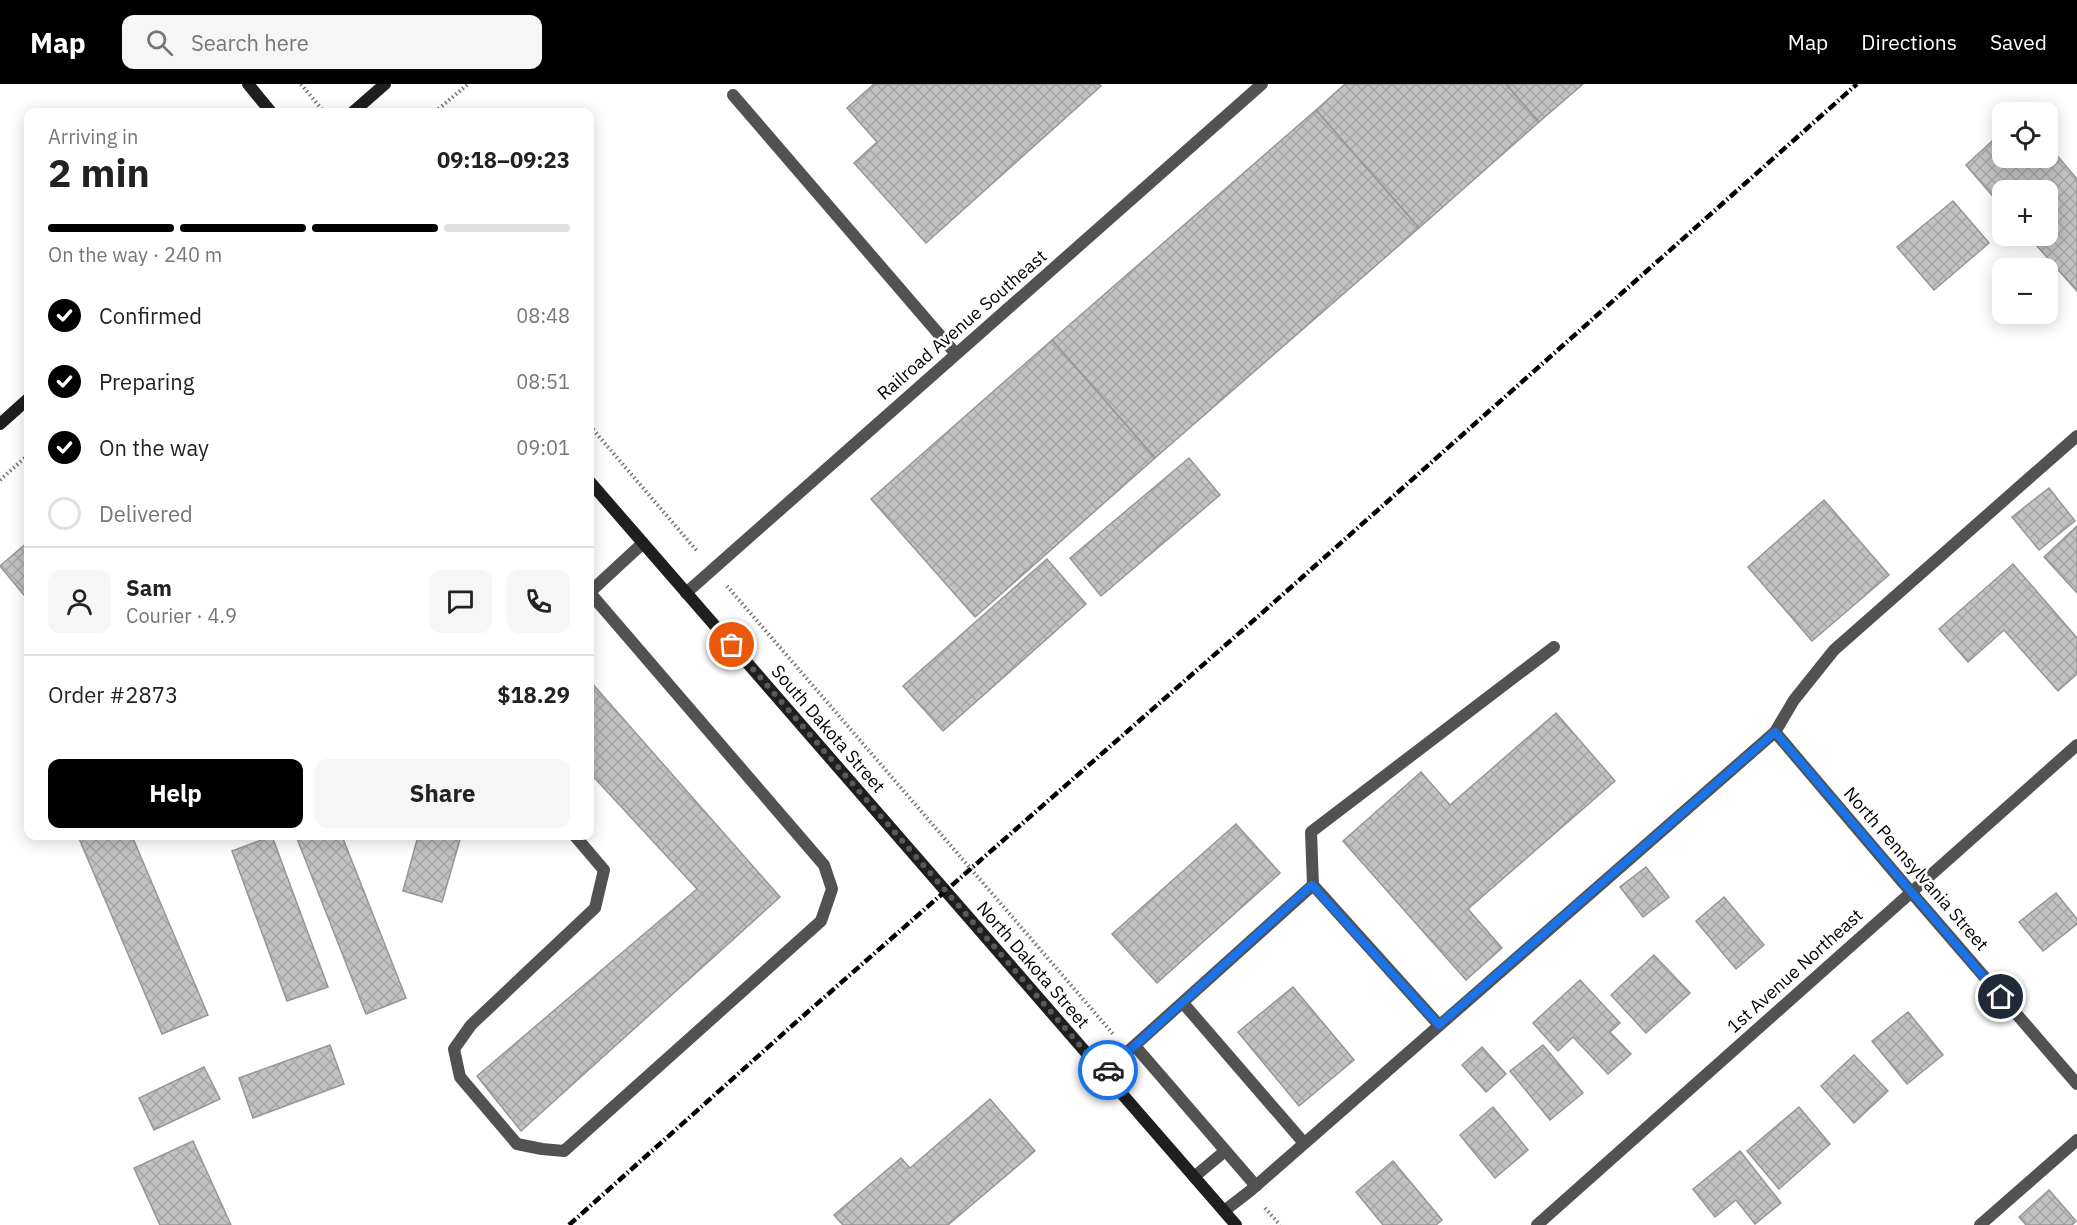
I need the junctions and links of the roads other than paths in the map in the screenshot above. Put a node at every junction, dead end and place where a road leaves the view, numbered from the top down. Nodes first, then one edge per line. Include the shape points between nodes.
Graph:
1 (248, 84) edge
2 (385, 84) edge
3 (1262, 84) edge
4 (733, 95) dead end
5 (268, 108) edge
6 (358, 108) edge
7 (956, 354) junction
8 (24, 403) edge
9 (0, 424) edge
10 (2077, 436) edge
11 (594, 487) edge
12 (643, 543) junction
13 (594, 589) edge
14 (686, 593) junction
15 (594, 598) edge
16 (1554, 647) dead end
17 (1775, 732) junction
18 (2077, 745) edge
19 (578, 840) edge
20 (1312, 885) junction
21 (945, 891) joint
22 (1911, 892) junction
23 (1183, 1002) junction
24 (1439, 1025) junction
25 (1132, 1048) junction
26 (1104, 1073) junction
27 (2077, 1084) edge
28 (2077, 1140) edge
29 (1304, 1143) junction
30 (1225, 1151) junction
31 (1194, 1177) junction
32 (1253, 1188) junction
33 (1224, 1212) junction
34 (1236, 1225) edge
35 (1537, 1225) edge
36 (1980, 1225) edge

1 - 5 street
2 - 6 street
3 - 7 street, Railroad Avenue Southeast
4 - 7 street
7 - 14 street, Railroad Avenue Southeast
8 - 9 street
10 - 17 street via 1834,650 1794,700
11 - 12 street, South Dakota Street
12 - 13 street
12 - 14 street, South Dakota Street
14 - 21 street, South Dakota Street
15 - 19 street via 824,865 832,889 821,921 564,1150 542,1149 517,1144 460,1077 454,1049 471,1026 595,908 604,870
16 - 20 street via 1311,832
17 - 22 street, North Pennsylvania Street
17 - 24 street
18 - 22 street, 1st Avenue Northeast
20 - 23 street
20 - 24 street
21 - 26 street, North Dakota Street
22 - 27 street, North Pennsylvania Street
22 - 35 street, 1st Avenue Northeast
23 - 25 street
23 - 29 street
24 - 29 street
25 - 26 street
25 - 30 street
26 - 31 street, North Dakota Street
28 - 36 street
29 - 32 street
30 - 31 street
30 - 32 street
31 - 33 street, North Dakota Street
32 - 33 street
33 - 34 street, North Dakota Street

